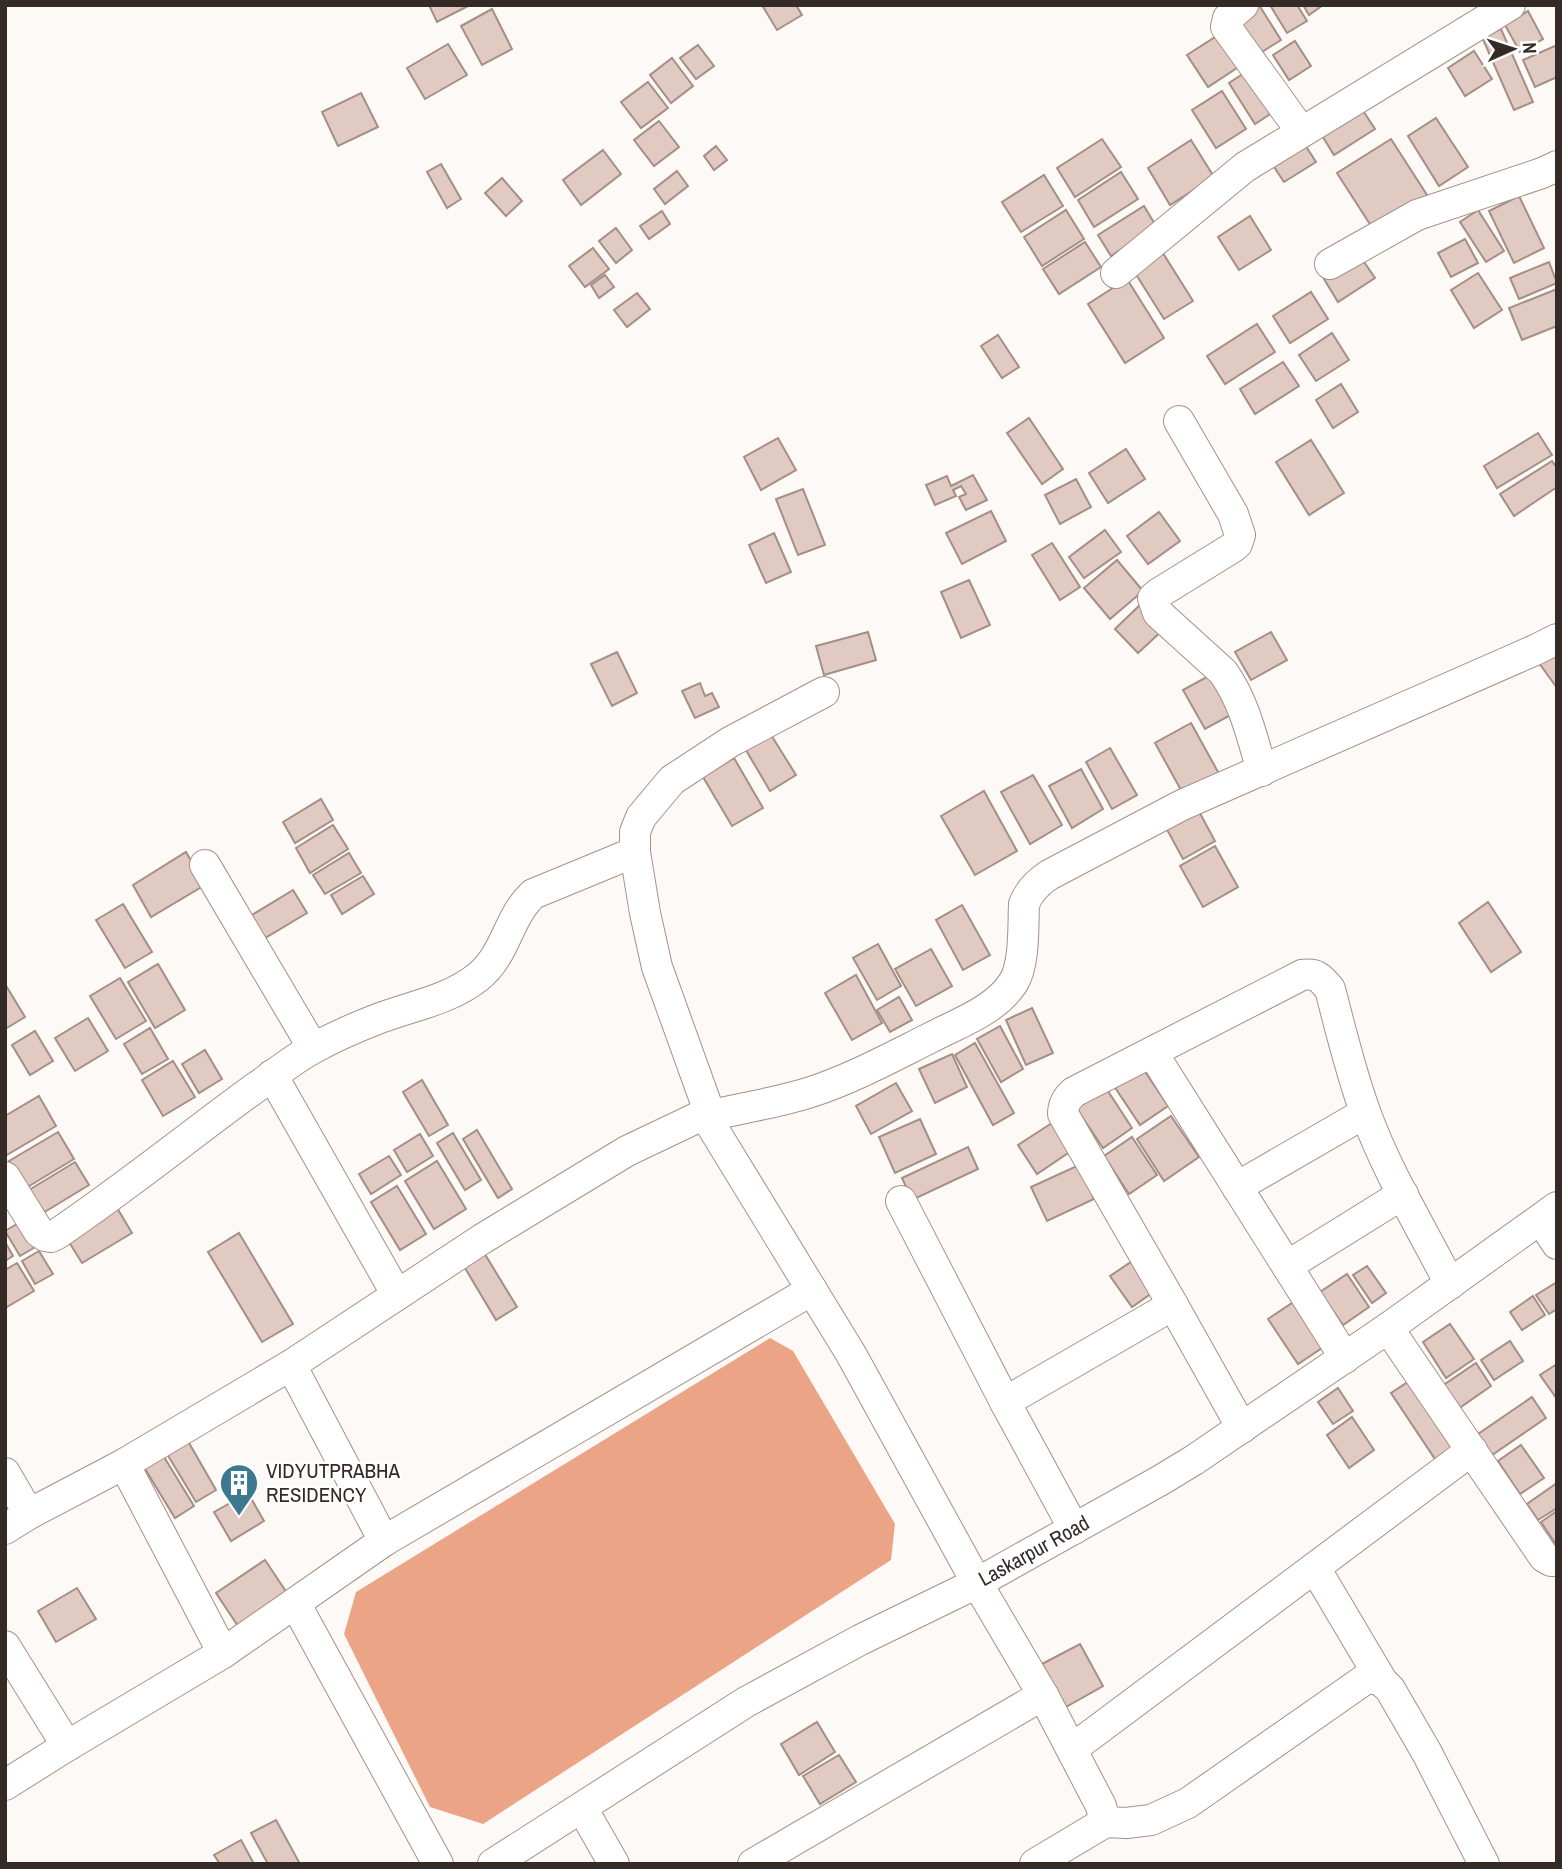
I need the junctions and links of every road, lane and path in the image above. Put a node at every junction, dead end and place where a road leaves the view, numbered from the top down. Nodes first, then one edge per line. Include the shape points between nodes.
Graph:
1 (1510, 5) edge
2 (1227, 11) edge
3 (1301, 131) junction
4 (1557, 166) edge
5 (1330, 264) dead end
6 (1116, 273) dead end
7 (1179, 421) dead end
8 (1557, 639) edge
9 (824, 692) dead end
10 (1262, 771) junction
11 (635, 852) junction
12 (205, 865) dead end
13 (313, 1048) junction
14 (1152, 1052) junction
15 (272, 1076) junction
16 (1365, 1113) junction
17 (710, 1115) junction
18 (5, 1177) edge
19 (1237, 1186) junction
20 (1403, 1194) junction
21 (901, 1201) dead end
22 (1551, 1224) edge
23 (1287, 1266) junction
24 (1450, 1284) junction
25 (812, 1290) junction
26 (397, 1295) junction
27 (1173, 1305) junction
28 (1388, 1328) junction
29 (1345, 1357) junction
30 (291, 1365) junction
31 (1005, 1402) junction
32 (1242, 1428) junction
33 (1472, 1450) junction
34 (124, 1464) junction
35 (5, 1474) edge
36 (17, 1521) edge
37 (1074, 1529) junction
38 (384, 1541) junction
39 (1557, 1561) edge
40 (1315, 1568) junction
41 (977, 1583) junction
42 (295, 1603) junction
43 (5, 1646) edge
44 (223, 1653) junction
45 (1382, 1681) junction
46 (1043, 1695) junction
47 (67, 1746) junction
48 (1072, 1749) junction
49 (5, 1785) edge
50 (582, 1808) junction
51 (1104, 1822) junction
52 (438, 1864) edge
53 (493, 1864) edge
54 (614, 1864) edge
55 (753, 1864) edge
56 (1035, 1864) edge
57 (1484, 1864) edge

1 - 3 street
2 - 3 street via 1226,27
3 - 6 street via 1245,167
4 - 5 street via 1417,215
7 - 10 street via 1233,514 1240,535 1232,548 1153,598 1158,613 1230,681
8 - 10 street
9 - 11 street via 730,742 672,780 641,817
10 - 17 street via 1182,805 1038,882 1024,904 1014,983 980,1012 823,1088
11 - 13 street via 533,894 524,902 498,955 458,992 374,1020
11 - 17 street via 657,967
12 - 13 street
13 - 15 street
14 - 16 street via 1302,975 1314,974 1330,989
14 - 19 street
14 - 27 street via 1074,1092 1063,1105 1063,1114
15 - 18 street via 51,1237 39,1232
15 - 26 street
16 - 19 street
16 - 20 street
17 - 25 street via 711,1125
17 - 26 street via 627,1151
19 - 23 street
20 - 23 street
20 - 24 street
21 - 31 street
22 - 24 street, Laskarpur Road
23 - 29 street
24 - 28 street, Laskarpur Road
25 - 38 street
25 - 41 street
26 - 30 street
27 - 31 street
27 - 32 street
28 - 29 street, Laskarpur Road
28 - 33 street
29 - 32 street, Laskarpur Road
30 - 34 street
30 - 38 street
31 - 37 street
32 - 37 street, Laskarpur Road
33 - 39 street via 1544,1557
33 - 40 street
34 - 36 street
34 - 44 street
35 - 36 street
37 - 41 street, Laskarpur Road
38 - 42 street
40 - 45 street
40 - 48 street
41 - 46 street
41 - 50 street, Laskarpur Road via 746,1702
42 - 44 street
42 - 52 street
43 - 47 street
44 - 47 street
45 - 51 street via 1364,1680 1188,1803 1151,1820
45 - 57 street via 1427,1753
46 - 48 street
46 - 55 street
47 - 49 street
48 - 51 street via 1101,1806
50 - 53 street, Laskarpur Road
50 - 54 street
51 - 56 street

